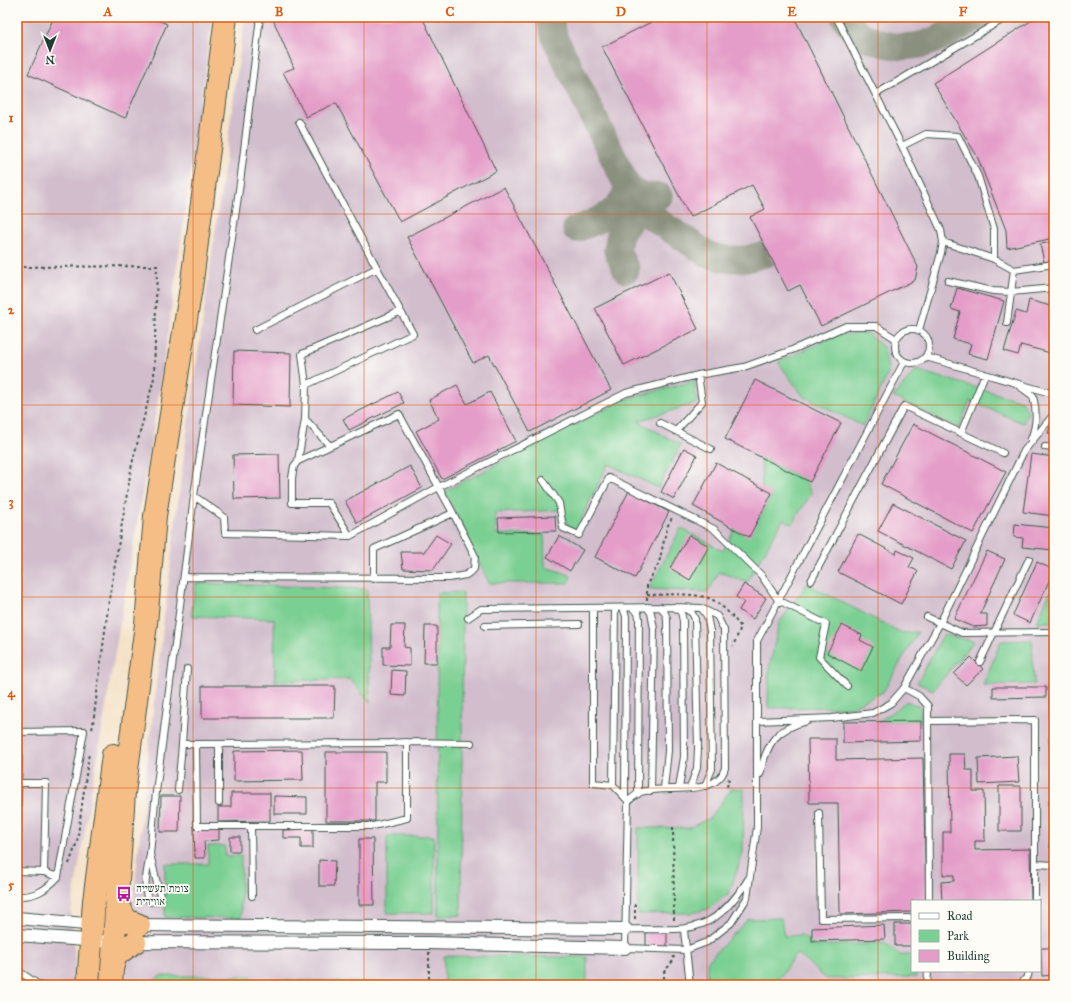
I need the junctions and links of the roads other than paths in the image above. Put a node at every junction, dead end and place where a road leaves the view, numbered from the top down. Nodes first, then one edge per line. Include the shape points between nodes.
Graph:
1 (226, 17) edge
2 (260, 17) edge
3 (836, 17) edge
4 (1007, 17) edge
5 (876, 94) junction
6 (299, 122) dead end
7 (902, 146) junction
8 (942, 242) junction
9 (994, 259) junction
10 (1054, 264) edge
11 (377, 268) junction
12 (1014, 270) junction
13 (948, 281) dead end
14 (1054, 288) edge
15 (1011, 292) junction
16 (399, 312) junction
17 (1007, 323) dead end
18 (255, 330) dead end
19 (919, 330) junction
20 (896, 339) junction
21 (926, 357) junction
22 (904, 362) junction
23 (985, 374) junction
24 (698, 375) junction
25 (1011, 381) junction
26 (306, 385) junction
27 (1054, 394) edge
28 (1054, 414) edge
29 (305, 419) junction
30 (660, 423) dead end
31 (676, 430) junction
32 (961, 433) junction
33 (330, 446) junction
34 (1045, 447) dead end
35 (1027, 448) junction
36 (1054, 448) edge
37 (711, 449) dead end
38 (1003, 453) dead end
39 (298, 461) junction
40 (543, 480) dead end
41 (438, 488) junction
42 (194, 496) junction
43 (453, 513) junction
44 (155, 516) junction
45 (350, 536) junction
46 (1029, 559) dead end
47 (184, 577) junction
48 (374, 579) junction
49 (812, 581) dead end
50 (778, 600) junction
51 (647, 607) junction
52 (660, 607) junction
53 (674, 607) junction
54 (683, 607) junction
55 (593, 608) junction
56 (615, 608) junction
57 (623, 608) junction
58 (632, 608) junction
59 (701, 608) junction
60 (927, 617) dead end
61 (468, 618) dead end
62 (940, 623) junction
63 (579, 624) dead end
64 (485, 626) dead end
65 (1054, 632) edge
66 (993, 634) junction
67 (980, 662) dead end
68 (187, 668) dead end
69 (847, 686) dead end
70 (904, 688) junction
71 (819, 718) junction
72 (757, 721) junction
73 (929, 721) junction
74 (17, 732) edge
75 (407, 742) junction
76 (471, 742) dead end
77 (182, 744) junction
78 (196, 744) junction
79 (219, 744) junction
80 (17, 745) edge
81 (17, 783) edge
82 (613, 785) junction
83 (757, 785) junction
84 (705, 786) junction
85 (664, 788) junction
86 (679, 788) junction
87 (690, 788) junction
88 (178, 790) dead end
89 (651, 791) junction
90 (638, 794) junction
91 (626, 799) junction
92 (219, 803) dead end
93 (819, 813) dead end
94 (252, 826) junction
95 (17, 831) edge
96 (150, 854) junction
97 (1036, 864) junction
98 (1054, 865) edge
99 (17, 871) edge
100 (44, 872) junction
101 (751, 875) junction
102 (58, 877) junction
103 (17, 896) edge
104 (252, 896) dead end
105 (116, 900) junction
106 (929, 900) edge
107 (1035, 900) edge
108 (17, 918) edge
109 (911, 918) edge
110 (626, 929) junction
111 (86, 930) junction
112 (684, 930) junction
113 (114, 933) junction
114 (137, 934) junction
115 (17, 935) edge
116 (625, 948) junction
117 (686, 950) junction
118 (17, 970) edge
119 (928, 972) edge
120 (1029, 972) edge
121 (111, 977) edge
122 (39, 985) edge
123 (88, 985) edge
124 (690, 985) edge
125 (927, 985) edge
126 (1020, 985) edge

1 - 44 highway via 192,281
2 - 42 lane via 240,183
3 - 5 lane
4 - 5 lane
5 - 7 lane
6 - 11 lane
7 - 8 lane via 935,214
7 - 9 lane via 926,134 958,136 978,176 994,229
8 - 9 lane
8 - 19 lane
9 - 12 lane
10 - 12 lane
11 - 16 lane
11 - 18 lane
12 - 15 lane
13 - 15 lane via 993,291
14 - 15 lane
15 - 17 lane
16 - 26 lane via 302,354
16 - 26 lane via 412,334
19 - 20 lane via 906,330
19 - 21 lane via 929,342
20 - 22 lane via 895,352
20 - 24 lane via 876,326 846,326 792,350 744,367
21 - 22 lane via 916,363
21 - 23 lane
22 - 50 lane
23 - 25 lane
23 - 32 lane
24 - 31 lane via 702,402
24 - 41 lane via 626,393
25 - 27 lane
25 - 35 lane via 1033,396 1036,408 1035,431
26 - 29 lane
28 - 35 lane
29 - 33 lane
29 - 39 lane
30 - 31 lane
31 - 37 lane
32 - 38 lane
32 - 49 lane via 904,406
33 - 39 lane
33 - 41 lane via 399,414
34 - 36 lane
35 - 62 lane
39 - 45 lane via 294,466 292,478 292,503 329,503
40 - 50 lane via 560,503 563,528 579,535 609,478 714,529 761,575
41 - 43 lane
41 - 45 lane
42 - 45 lane via 224,517 225,533
42 - 47 lane
43 - 48 lane via 374,549
43 - 48 lane via 475,556 474,569 466,575 449,578
44 - 105 highway via 146,624 124,793
44 - 111 highway via 132,619 94,901
46 - 66 lane
47 - 48 lane
47 - 96 lane
50 - 69 lane via 826,624 819,657
50 - 72 lane via 757,641
51 - 52 lane
51 - 58 lane
51 - 89 lane via 654,629
52 - 53 lane
52 - 85 lane via 667,618 668,751
53 - 54 lane
53 - 86 lane via 681,612 683,620 684,757
54 - 59 lane
54 - 87 lane via 692,613 695,619 698,748 697,768
55 - 56 lane
55 - 61 lane via 481,609
55 - 82 lane via 593,783
56 - 57 lane
56 - 82 lane
57 - 58 lane
57 - 91 lane via 626,616
58 - 90 lane via 638,613 639,618
59 - 84 lane via 710,631 712,769
59 - 84 lane via 717,616 724,630 726,768 717,782
60 - 62 lane
62 - 66 lane via 962,633
62 - 70 lane
63 - 64 lane
65 - 66 lane
66 - 67 lane
68 - 77 lane
70 - 71 lane via 891,702 873,713
70 - 73 lane via 919,696 928,706
71 - 72 lane
71 - 83 lane via 798,724 772,739 763,758
72 - 83 lane
73 - 97 lane via 1035,720
73 - 106 lane
74 - 102 lane via 84,731
75 - 76 lane
75 - 79 lane
75 - 94 lane via 407,818 373,826
77 - 78 lane
77 - 88 lane
78 - 79 lane
78 - 94 lane via 197,826
79 - 92 lane
80 - 81 lane
81 - 95 lane
81 - 100 lane via 46,783
82 - 91 lane
83 - 101 lane via 757,827
84 - 87 lane
85 - 86 lane
85 - 89 lane
86 - 87 lane
89 - 90 lane
90 - 91 lane
91 - 110 lane
93 - 109 lane via 821,919
94 - 104 lane
96 - 96 lane via 160,896 157,901 150,902 146,888
97 - 98 lane
97 - 107 lane
99 - 100 lane
100 - 102 lane
101 - 112 lane via 727,908 706,924
101 - 117 lane via 747,898 731,923 707,942
102 - 103 lane via 47,889 29,896
105 - 113 highway
105 - 114 highway via 126,920
108 - 111 street
110 - 112 lane
110 - 114 street
110 - 116 lane
111 - 113 street
111 - 113 street
111 - 115 street
111 - 123 highway
112 - 117 lane
113 - 114 street
113 - 114 street
113 - 121 highway
114 - 116 street
114 - 121 highway via 116,955
116 - 117 lane
117 - 124 lane
118 - 122 lane
119 - 125 lane
120 - 126 lane

